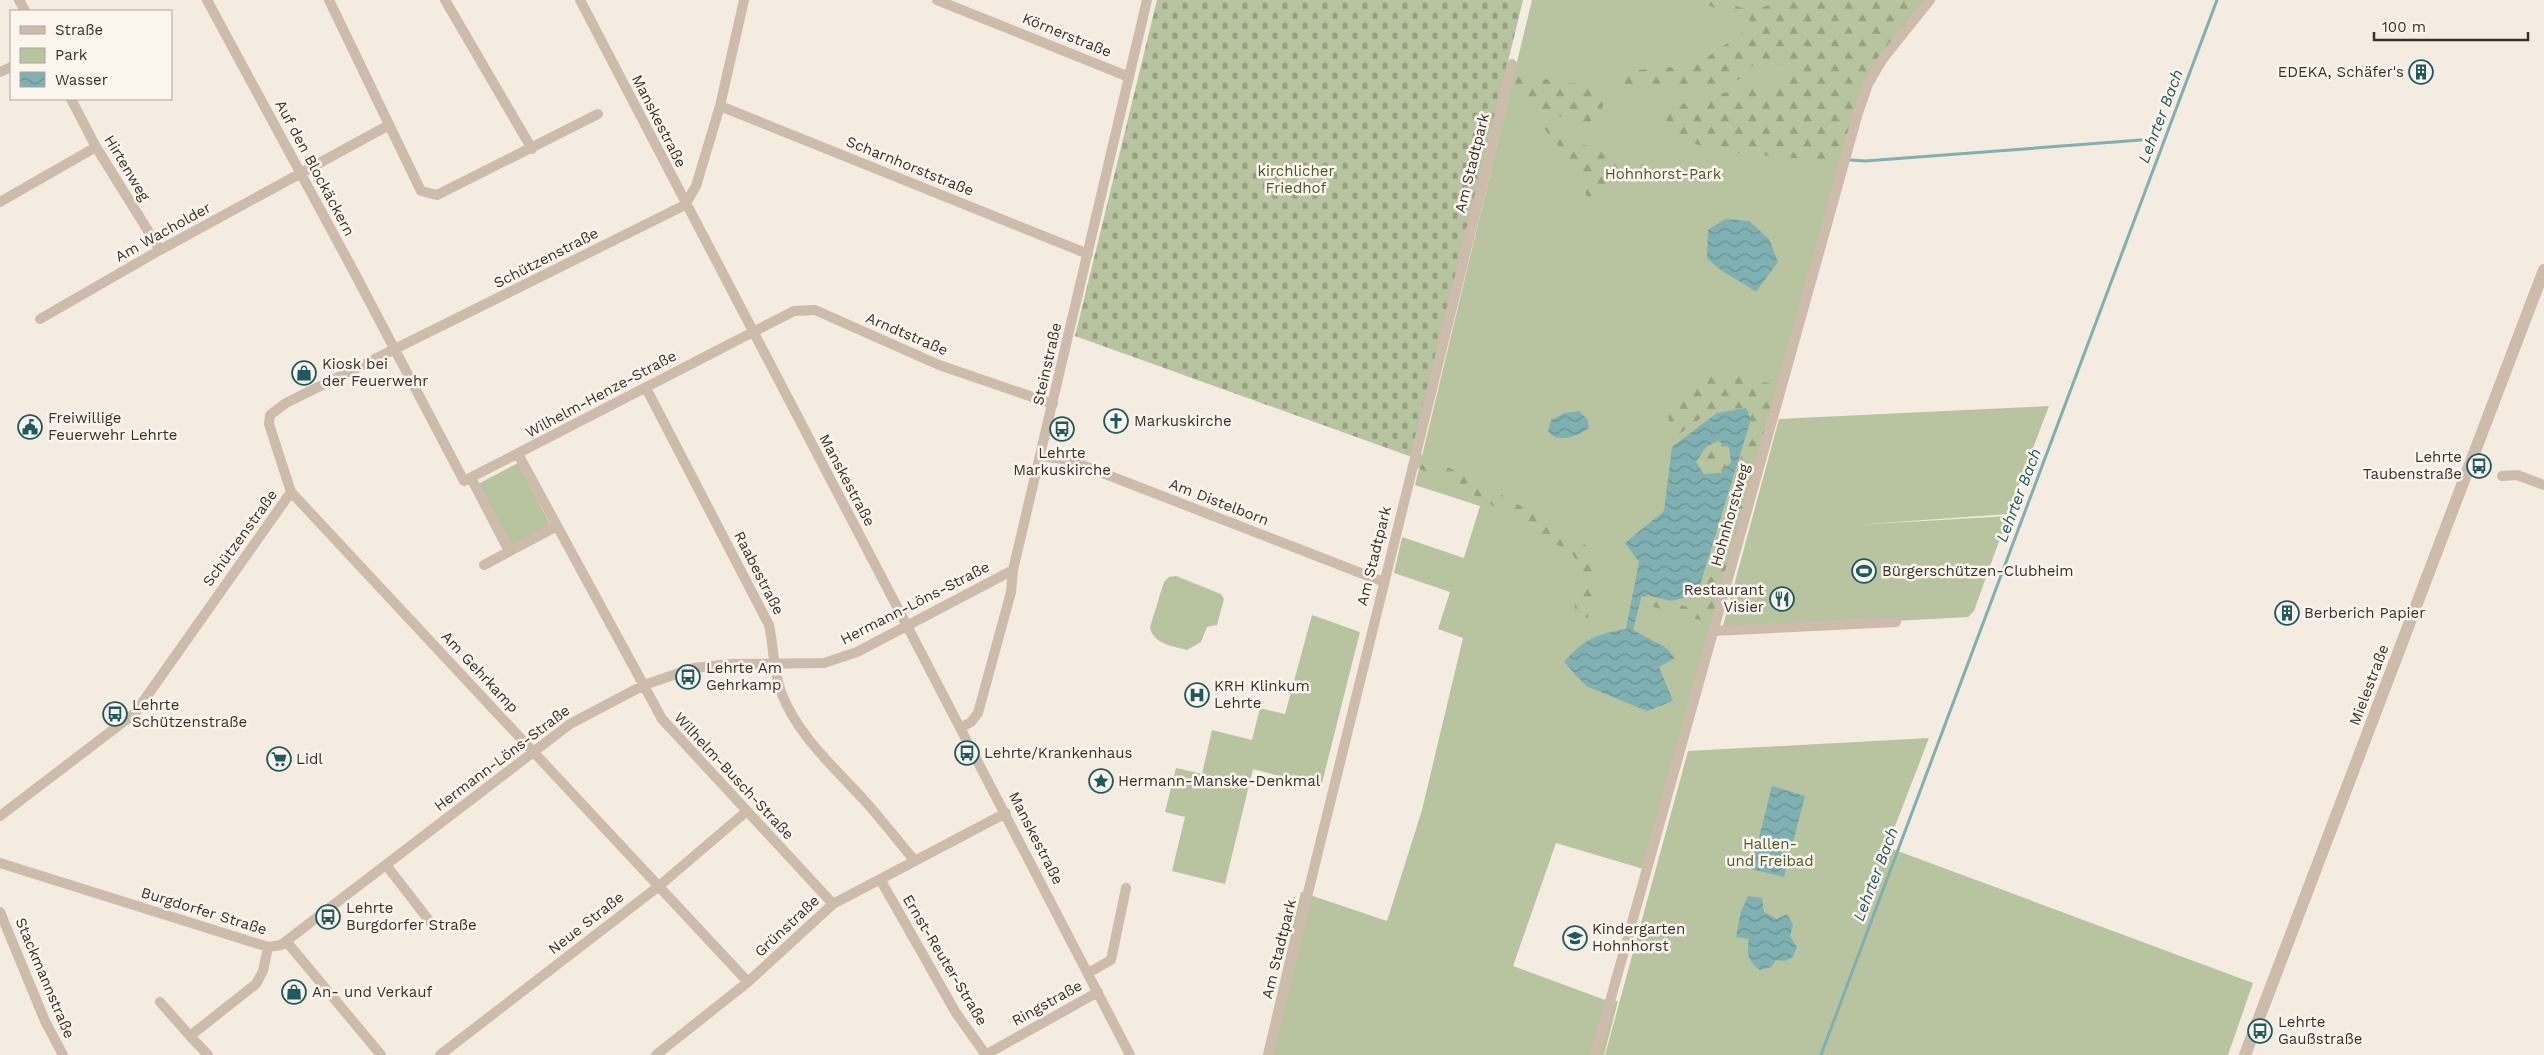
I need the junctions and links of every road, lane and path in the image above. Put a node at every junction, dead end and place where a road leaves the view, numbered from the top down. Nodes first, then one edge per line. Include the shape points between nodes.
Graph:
1 (207, 0) edge
2 (329, 0) edge
3 (445, 0) edge
4 (580, 0) edge
5 (744, 0) edge
6 (937, 0) edge
7 (1147, 0) edge
8 (1930, 0) edge
9 (1512, 64) dead end
10 (1129, 77) junction
11 (72, 100) edge
12 (720, 106) junction
13 (598, 114) dead end
14 (390, 125) junction
15 (96, 147) junction
16 (532, 149) junction
17 (302, 173) junction
18 (0, 202) edge
19 (685, 205) junction
20 (160, 250) junction
21 (1088, 254) junction
22 (2544, 270) edge
23 (2539, 298) edge
24 (40, 319) dead end
25 (752, 332) junction
26 (396, 350) junction
27 (646, 388) junction
28 (1054, 404) junction
29 (518, 454) junction
30 (1041, 456) junction
31 (2502, 476) dead end
32 (467, 479) junction
33 (2544, 485) edge
34 (291, 492) junction
35 (557, 526) junction
36 (509, 551) junction
37 (484, 565) dead end
38 (1013, 570) junction
39 (1384, 582) junction
40 (1896, 622) dead end
41 (907, 626) junction
42 (1714, 631) junction
43 (773, 664) junction
44 (644, 685) junction
45 (962, 727) junction
46 (534, 752) junction
47 (747, 812) junction
48 (1006, 813) junction
49 (0, 816) edge
50 (915, 861) junction
51 (0, 863) edge
52 (386, 865) junction
53 (880, 879) junction
54 (659, 886) junction
55 (1126, 888) dead end
56 (832, 904) junction
57 (0, 912) edge
58 (431, 923) dead end
59 (286, 941) junction
60 (268, 947) junction
61 (1088, 973) junction
62 (748, 982) junction
63 (1098, 992) junction
64 (160, 1002) dead end
65 (190, 1036) junction
66 (63, 1055) edge
67 (208, 1055) edge
68 (381, 1055) edge
69 (440, 1055) edge
70 (656, 1055) edge
71 (985, 1055) edge
72 (1130, 1055) edge
73 (1268, 1055) edge
74 (1595, 1055) edge
75 (2245, 1055) edge

1 - 17 street, Auf den Blockäckern
2 - 14 street
3 - 16 street
4 - 19 street, Manskestraße
5 - 12 street
6 - 10 street, Körnerstraße
7 - 10 street, Steinstraße
8 - 42 street, Hohnhorstweg via 1882,60 1868,84 1858,113
9 - 39 street, Am Stadtpark
10 - 21 street, Steinstraße
11 - 15 street, Hirtenweg
12 - 19 street via 696,186
12 - 21 street, Scharnhorststraße
13 - 16 street
14 - 16 street via 421,191 437,195
14 - 17 street, Am Wacholder
15 - 18 street
15 - 20 street, Hirtenweg
17 - 20 street, Am Wacholder
17 - 26 street, Auf den Blockäckern
19 - 25 street, Manskestraße
19 - 26 street, Schützenstraße
20 - 24 street, Am Wacholder
21 - 28 street, Steinstraße
22 - 23 street, Mielestraße
23 - 75 street, Mielestraße
25 - 27 street, Wilhelm-Henze-Straße
25 - 28 street, Arndtstraße via 794,311 816,310 939,365
25 - 41 street, Manskestraße
26 - 32 street, Auf den Blockäckern
26 - 34 street, Schützenstraße via 286,403 270,416 269,424
27 - 29 street, Wilhelm-Henze-Straße
27 - 43 street, Raabestraße via 770,625
28 - 30 street, Steinstraße
29 - 32 street, Wilhelm-Henze-Straße
29 - 35 street, Wilhelm-Busch-Straße
30 - 38 street, Steinstraße
30 - 39 street, Am Distelborn via 1068,460
31 - 33 street via 2517,474
32 - 36 street, Auf den Blockäckern
34 - 46 street, Am Gehrkamp
34 - 49 street, Schützenstraße via 135,713
35 - 36 street
35 - 44 street, Wilhelm-Busch-Straße
36 - 37 street
38 - 41 street, Hermann-Löns-Straße
38 - 45 street, Steinstraße via 1011,592 978,713
39 - 73 street, Am Stadtpark
40 - 42 street
41 - 43 street, Hermann-Löns-Straße via 857,652 824,663
41 - 45 street, Manskestraße
42 - 74 street, Hohnhorstweg
43 - 44 street, Hermann-Löns-Straße via 694,668
43 - 50 street, Raabestraße via 794,721 809,742 865,801
44 - 46 street, Hermann-Löns-Straße via 570,724
44 - 47 street, Wilhelm-Busch-Straße via 662,719
45 - 48 street, Manskestraße
46 - 52 street, Hermann-Löns-Straße
46 - 54 street, Am Gehrkamp
47 - 54 street, Neue Straße
47 - 56 street, Wilhelm-Busch-Straße
48 - 50 street, Grünstraße
48 - 61 street, Manskestraße
50 - 53 street, Grünstraße
51 - 60 street, Burgdorfer Straße
52 - 58 street
52 - 59 street, Hermann-Löns-Straße
53 - 56 street, Grünstraße
53 - 71 street, Ernst-Reuter-Straße via 956,1013
54 - 62 street, Am Gehrkamp
54 - 69 street, Neue Straße
55 - 61 street via 1111,960
56 - 62 street, Grünstraße
57 - 66 street, Stackmannstraße via 45,1021
59 - 60 street, Burgdorfer Straße
59 - 68 street, Burgdorfer Straße
60 - 65 street via 256,984
61 - 63 street, Manskestraße
62 - 70 street, Grünstraße
63 - 71 street, Ringstraße
63 - 72 street, Manskestraße
64 - 65 street
65 - 67 street

